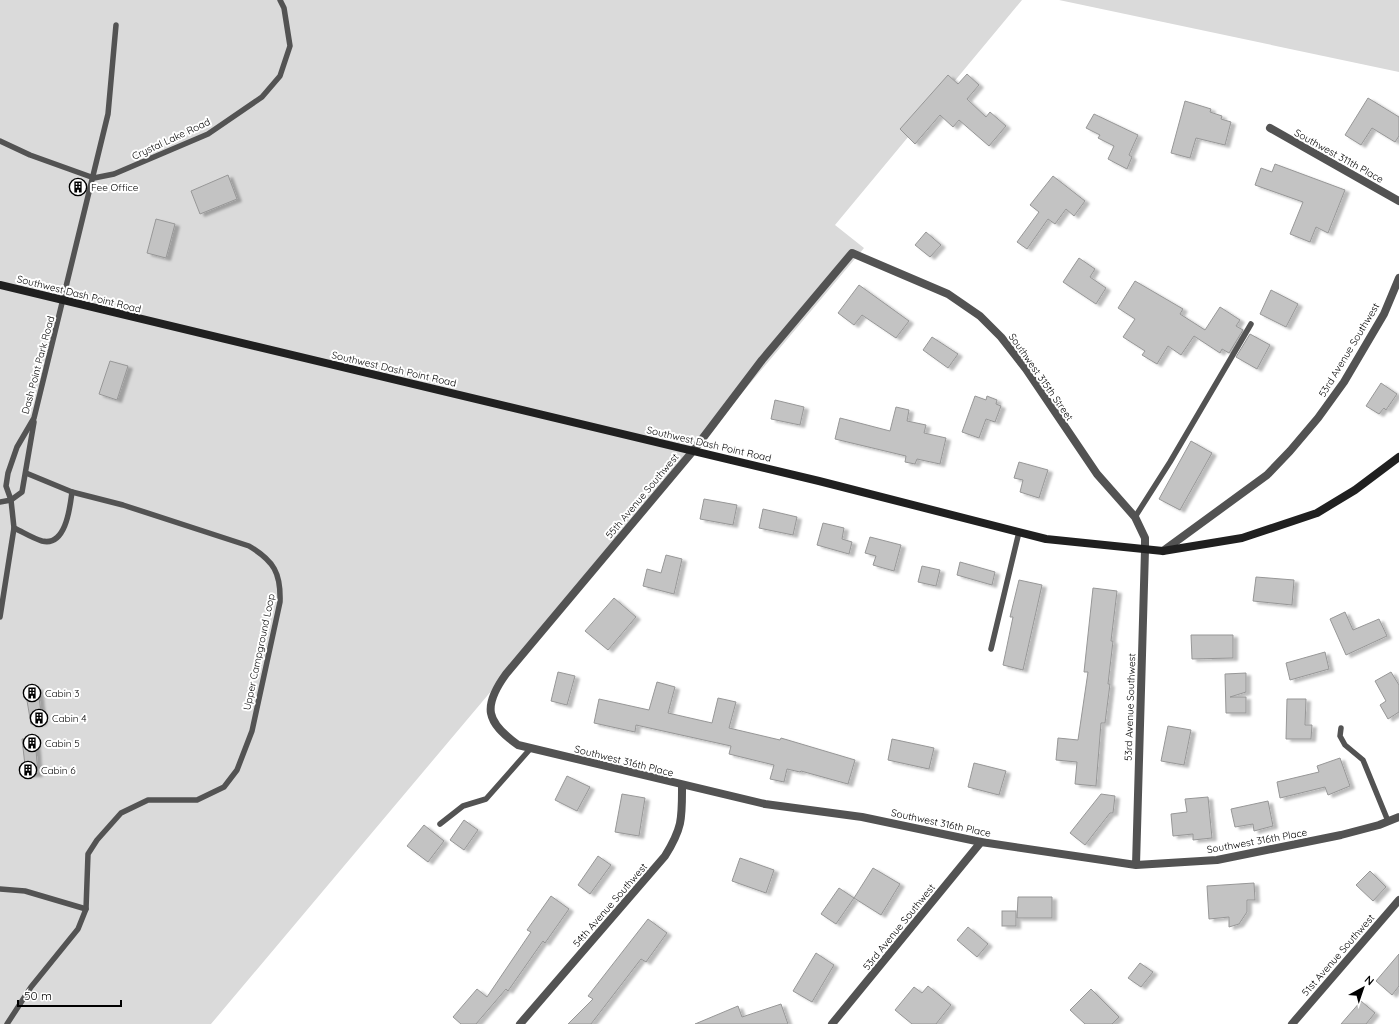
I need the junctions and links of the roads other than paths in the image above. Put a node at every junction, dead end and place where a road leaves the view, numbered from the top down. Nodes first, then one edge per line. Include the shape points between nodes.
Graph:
1 (280, 0) edge
2 (116, 24) dead end
3 (1270, 128) dead end
4 (0, 141) edge
5 (94, 178) junction
6 (1399, 200) edge
7 (852, 253) joint
8 (1399, 278) edge
9 (0, 285) edge
10 (64, 301) junction
11 (1251, 324) dead end
12 (34, 418) junction
13 (693, 451) junction
14 (1399, 457) edge
15 (26, 472) junction
16 (72, 492) junction
17 (11, 500) junction
18 (0, 502) edge
19 (1135, 517) junction
20 (14, 528) junction
21 (1019, 532) junction
22 (1145, 550) junction
23 (1163, 550) junction
24 (0, 617) edge
25 (990, 649) dead end
26 (492, 718) joint
27 (1341, 728) dead end
28 (531, 748) junction
29 (682, 785) junction
30 (1399, 817) edge
31 (1388, 821) junction
32 (440, 824) dead end
33 (981, 842) junction
34 (1136, 865) junction
35 (0, 889) edge
36 (1399, 900) edge
37 (86, 909) junction
38 (7, 1024) edge
39 (520, 1024) edge
40 (832, 1024) edge
41 (1292, 1024) edge

1 - 5 lane, Crystal Lake Road via 284,8 290,46 280,76 262,97 208,134 114,174
2 - 5 lane via 108,114
3 - 6 street, Southwest 311th Place
4 - 5 lane via 30,155
5 - 10 lane
7 - 13 street, 55th Avenue Southwest via 762,360
7 - 19 street, Southwest 315th Street via 948,294 980,316 1002,337 1097,474
8 - 23 street, 53rd Avenue Southwest via 1384,314 1344,382 1290,451 1267,475
9 - 10 main road, Southwest Dash Point Road
10 - 12 lane, Dash Point Park Road
10 - 13 main road, Southwest Dash Point Road
11 - 19 lane
12 - 15 lane
12 - 17 lane, Dash Point Park Road via 17,447 8,473 6,486
13 - 21 main road, Southwest Dash Point Road via 923,506
13 - 26 street, 55th Avenue Southwest via 506,674 495,689 491,702
14 - 23 main road, Southwest Dash Point Road via 1354,490 1317,513 1297,521 1242,538
15 - 16 lane, Upper Campground Loop
15 - 17 lane via 22,492
16 - 20 lane via 67,521 57,538 43,542
16 - 37 lane, Upper Campground Loop via 123,505 249,546 266,557 281,584 280,602 252,731 237,770 224,787 197,800 148,800 121,813 88,854
17 - 18 lane
17 - 20 lane
19 - 22 street, Southwest 315th Street via 1145,538
20 - 24 lane
21 - 22 main road, Southwest Dash Point Road via 1046,539
21 - 25 lane
22 - 23 main road, Southwest Dash Point Road
22 - 34 street, 53rd Avenue Southwest
26 - 28 street, Southwest 316th Place via 496,728 506,737 518,745
27 - 31 lane via 1340,736 1345,745 1363,760
28 - 29 street, Southwest 316th Place
28 - 32 lane via 486,798 462,806
29 - 33 street, Southwest 316th Place via 765,804 862,817
29 - 39 street, 54th Avenue Southwest via 682,819 677,837 665,856
30 - 31 street, Southwest 316th Place
31 - 34 street, Southwest 316th Place via 1341,835 1218,860
33 - 34 street, Southwest 316th Place
33 - 40 street, 53rd Avenue Southwest
35 - 37 lane via 25,891
36 - 41 street, 51st Avenue Southwest
37 - 38 lane, Upper Campground Loop via 78,929 31,987

